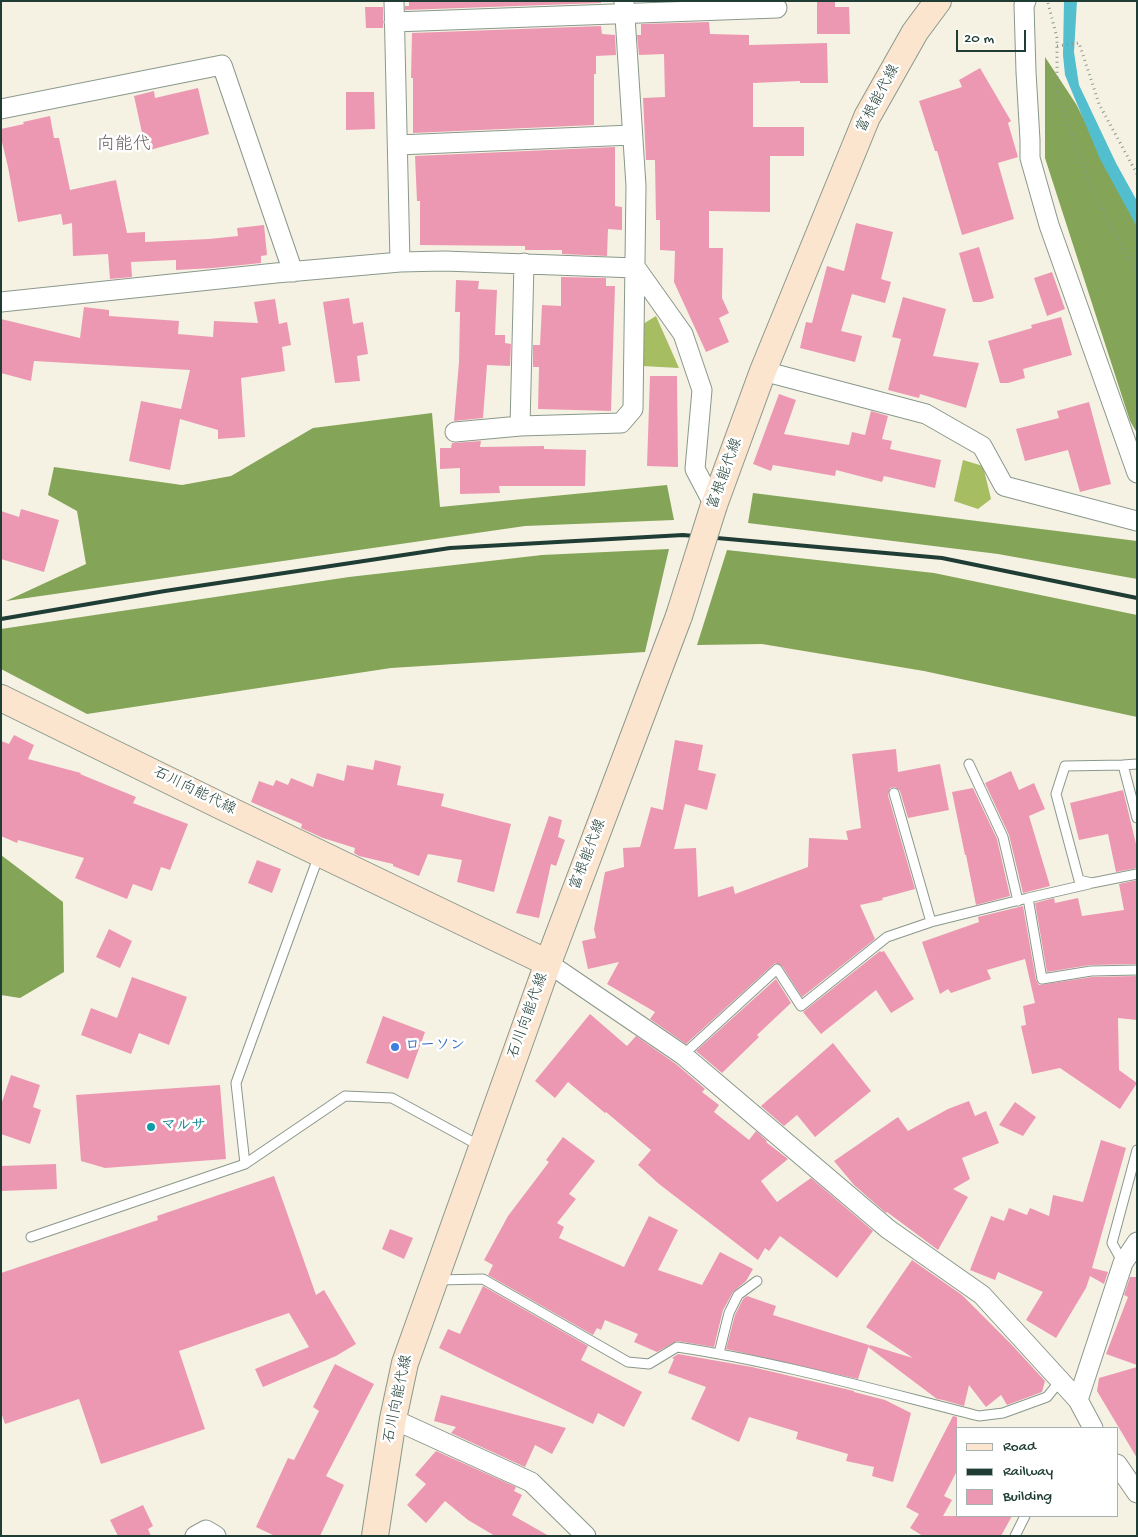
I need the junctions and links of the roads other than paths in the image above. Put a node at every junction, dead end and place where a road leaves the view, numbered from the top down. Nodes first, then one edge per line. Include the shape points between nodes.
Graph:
1 (394, 1) edge
2 (938, 1) edge
3 (1026, 1) edge
4 (624, 8) edge
5 (777, 8) dead end
6 (394, 22) junction
7 (1, 109) edge
8 (632, 135) junction
9 (398, 145) junction
10 (400, 262) junction
11 (524, 263) junction
12 (636, 268) junction
13 (293, 272) junction
14 (1, 302) edge
15 (763, 371) junction
16 (520, 426) junction
17 (455, 432) dead end
18 (1137, 473) edge
19 (714, 505) junction
20 (1137, 521) edge
21 (1, 698) edge
22 (969, 764) dead end
23 (1137, 764) edge
24 (1123, 765) junction
25 (894, 793) dead end
26 (1137, 818) edge
27 (320, 852) junction
28 (1137, 874) edge
29 (1092, 884) junction
30 (1028, 898) junction
31 (1018, 901) junction
32 (931, 922) junction
33 (548, 963) junction
34 (1137, 970) edge
35 (683, 1055) junction
36 (482, 1147) junction
37 (1137, 1150) edge
38 (245, 1164) junction
39 (31, 1237) dead end
40 (1137, 1242) edge
41 (1123, 1263) junction
42 (435, 1280) junction
43 (757, 1281) dead end
44 (719, 1353) junction
45 (1060, 1381) junction
46 (1078, 1400) junction
47 (393, 1419) junction
48 (1092, 1427) edge
49 (1118, 1465) edge
50 (1137, 1493) edge
51 (1024, 1517) edge
52 (195, 1536) edge
53 (216, 1536) edge
54 (376, 1536) edge
55 (586, 1536) edge
56 (1015, 1536) edge

1 - 6 street
2 - 15 main road, 富根能代線 via 915,32 867,117
3 - 18 street via 1030,158 1050,225
4 - 5 street
4 - 6 street
4 - 8 street
6 - 9 street
7 - 13 street via 222,65
8 - 9 street
8 - 12 street
9 - 10 street
10 - 11 street
10 - 13 street
11 - 12 street
11 - 16 street
12 - 16 street via 633,409 621,422
12 - 19 street via 683,334 702,390 695,469
13 - 14 street
15 - 19 main road, 富根能代線
15 - 20 street via 926,414 982,446 1004,486
16 - 17 street
19 - 33 main road, 富根能代線, bridge via 678,616
21 - 27 main road, 石川向能代線
22 - 31 lane via 1003,838
23 - 24 lane
24 - 26 lane
24 - 29 lane via 1065,766 1056,794 1079,880
25 - 32 lane
27 - 33 main road, 石川向能代線
27 - 38 lane via 236,1083
28 - 29 lane
29 - 30 lane
30 - 31 lane
30 - 34 lane via 1042,979 1091,971
31 - 32 lane
32 - 35 lane via 888,936 801,1006 777,968
33 - 35 street
33 - 36 main road, 石川向能代線
35 - 45 street via 888,1229 982,1295
36 - 38 lane via 392,1098 345,1096
36 - 42 main road, 石川向能代線
37 - 41 lane via 1112,1243
38 - 39 lane
40 - 41 street
41 - 46 street
42 - 44 lane via 483,1279 628,1362 649,1364 677,1347
42 - 47 main road, 石川向能代線 via 405,1363
43 - 44 lane via 738,1295 729,1313
44 - 45 lane via 979,1416 1004,1413 1047,1397
45 - 46 street
46 - 48 street
47 - 54 main road, 石川向能代線
47 - 55 street via 531,1482
49 - 50 street
51 - 56 lane
52 - 53 street via 206,1530

